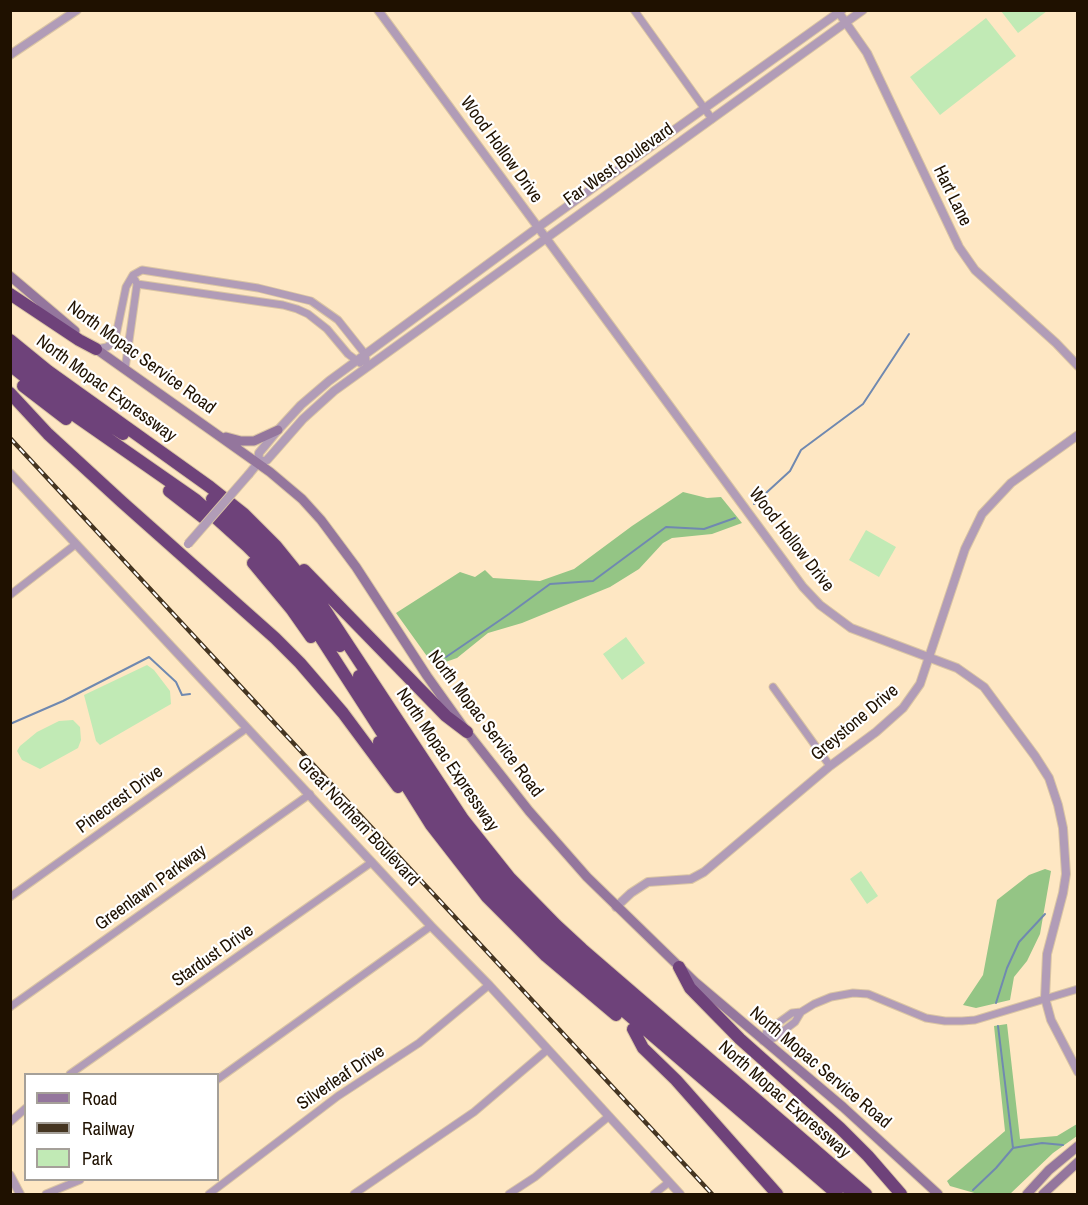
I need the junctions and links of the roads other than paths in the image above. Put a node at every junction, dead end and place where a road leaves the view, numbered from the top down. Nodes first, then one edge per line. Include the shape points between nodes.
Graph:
1 (76, 10) edge
2 (378, 10) edge
3 (634, 10) edge
4 (863, 10) edge
5 (839, 11) edge
6 (846, 23) junction
7 (12, 52) edge
8 (705, 109) junction
9 (712, 119) junction
10 (537, 228) junction
11 (544, 238) junction
12 (133, 275) junction
13 (10, 276) edge
14 (137, 284) junction
15 (258, 288) junction
16 (10, 294) edge
17 (260, 302) junction
18 (10, 340) edge
19 (96, 349) junction
20 (10, 352) edge
21 (365, 354) junction
22 (356, 361) junction
23 (10, 365) edge
24 (367, 366) junction
25 (1077, 366) edge
26 (125, 369) junction
27 (48, 371) junction
28 (10, 376) edge
29 (10, 393) edge
30 (92, 414) junction
31 (278, 430) junction
32 (215, 433) junction
33 (1077, 435) edge
34 (258, 463) junction
35 (10, 473) edge
36 (76, 544) junction
37 (276, 546) junction
38 (184, 548) junction
39 (10, 595) edge
40 (928, 657) junction
41 (773, 687) dead end
42 (247, 728) junction
43 (467, 732) junction
44 (830, 766) junction
45 (310, 794) junction
46 (430, 825) junction
47 (372, 862) junction
48 (10, 897) edge
49 (616, 907) junction
50 (431, 926) junction
51 (679, 967) junction
52 (489, 985) junction
53 (1077, 988) edge
54 (1045, 998) junction
55 (10, 1007) edge
56 (633, 1029) junction
57 (763, 1041) junction
58 (547, 1050) junction
59 (1077, 1072) edge
60 (71, 1073) edge
61 (219, 1078) edge
62 (24, 1110) edge
63 (608, 1117) junction
64 (10, 1122) edge
65 (1077, 1146) edge
66 (1077, 1162) edge
67 (10, 1175) edge
68 (75, 1181) edge
69 (668, 1183) junction
70 (937, 1193) edge
71 (1027, 1193) edge
72 (20, 1194) edge
73 (46, 1194) edge
74 (209, 1194) edge
75 (354, 1194) edge
76 (509, 1194) edge
77 (654, 1194) edge
78 (680, 1194) edge
79 (777, 1194) edge
80 (824, 1194) edge
81 (837, 1194) edge
82 (854, 1194) edge
83 (866, 1194) edge
84 (901, 1194) edge
85 (1043, 1194) edge

1 - 7 street
2 - 10 street, Wood Hollow Drive
3 - 8 street
4 - 6 street, Far West Boulevard
5 - 6 street, Hart Lane
5 - 8 street, Far West Boulevard
6 - 9 street, Far West Boulevard
6 - 25 street, Hart Lane via 867,53 959,247 975,270
8 - 9 street
8 - 10 street, Far West Boulevard
9 - 11 street, Far West Boulevard
10 - 11 street, Wood Hollow Drive
10 - 21 street, Far West Boulevard
11 - 24 street, Far West Boulevard
11 - 40 street, Wood Hollow Drive via 803,587 851,628
12 - 14 street
12 - 15 street via 142,270
12 - 19 street via 126,286 115,340
13 - 19 main road, North Mopac Service Road
14 - 17 street
14 - 26 street
15 - 17 street
15 - 21 street via 311,301 329,312
16 - 19 highway
17 - 22 street via 308,314
18 - 27 highway, North Mopac Expressway
19 - 26 main road, North Mopac Service Road
20 - 30 highway
21 - 22 street, Far West Boulevard
21 - 24 street
22 - 24 street
22 - 31 street, Far West Boulevard via 301,405
23 - 81 highway via 196,501 271,570 304,612 421,794 494,889 568,963
24 - 34 street, Far West Boulevard via 334,391 267,459
26 - 32 main road, North Mopac Service Road
27 - 30 highway
27 - 37 highway, North Mopac Expressway via 210,487
28 - 46 highway via 194,510 268,579 307,631
29 - 38 highway via 122,502
30 - 82 highway via 200,489 278,562 324,622 455,823 526,907
31 - 32 main road via 247,441
31 - 34 street, Far West Boulevard via 259,453
32 - 34 main road, North Mopac Service Road
33 - 40 street, Greystone Drive via 1011,483 982,514 965,549
34 - 38 street, Far West Boulevard, bridge
34 - 43 main road, North Mopac Service Road via 302,499 338,541
35 - 36 street, Great Northern Boulevard
36 - 39 street
36 - 42 street, Great Northern Boulevard
37 - 43 highway via 446,716
37 - 83 highway, North Mopac Expressway via 332,618 463,819 510,878 582,949
38 - 46 highway via 300,663
40 - 44 street, Greystone Drive via 920,684 903,708
40 - 54 street, Wood Hollow Drive via 957,668 984,687 1049,778 1063,828 1066,874 1047,954
41 - 44 street
42 - 45 street, Great Northern Boulevard
42 - 48 street, Pinecrest Drive
43 - 49 main road, North Mopac Service Road via 529,811
44 - 49 street, Greystone Drive via 704,872 691,879 648,882
45 - 47 street, Great Northern Boulevard
45 - 55 street, Greenlawn Parkway
46 - 56 highway via 487,897 528,939
47 - 50 street, Great Northern Boulevard
47 - 60 street, Stardust Drive
49 - 51 main road, North Mopac Service Road
50 - 52 street, Great Northern Boulevard
50 - 61 street
51 - 57 main road, North Mopac Service Road
51 - 84 highway via 690,988 740,1039 840,1128
52 - 58 street, Great Northern Boulevard
52 - 74 street, Silverleaf Drive via 419,1043 338,1096
53 - 54 street
54 - 57 street via 975,1020 945,1022 861,993 831,997 801,1012 795,1022 774,1038
54 - 59 street, Wood Hollow Drive via 1051,1020
56 - 79 highway via 643,1048
56 - 80 highway
57 - 70 main road, North Mopac Service Road
58 - 63 street, Great Northern Boulevard
58 - 75 street via 474,1112
62 - 64 street
63 - 69 street, Great Northern Boulevard
63 - 76 street
65 - 71 main road
66 - 85 main road
67 - 72 street
68 - 73 street
69 - 77 street
69 - 78 street, Great Northern Boulevard

